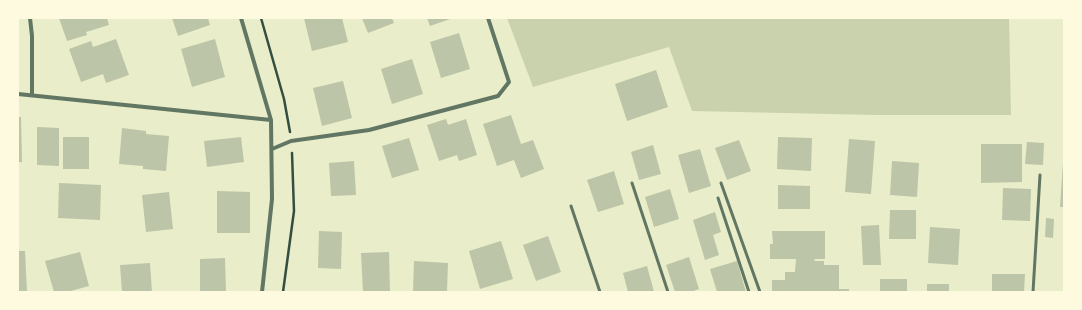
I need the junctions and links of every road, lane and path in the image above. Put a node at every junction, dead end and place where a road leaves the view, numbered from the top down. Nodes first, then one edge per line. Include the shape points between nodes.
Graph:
1 (30, 18) edge
2 (241, 18) edge
3 (488, 18) edge
4 (18, 94) edge
5 (32, 95) junction
6 (271, 120) junction
7 (272, 149) junction
8 (1040, 175) dead end
9 (632, 183) dead end
10 (721, 183) dead end
11 (718, 198) dead end
12 (571, 206) dead end
13 (262, 292) edge
14 (600, 292) edge
15 (668, 292) edge
16 (749, 292) edge
17 (760, 292) edge
18 (1033, 292) edge

1 - 5 street
2 - 6 street
3 - 7 street via 510,82 498,96 368,130 291,141
4 - 5 street
5 - 6 street
6 - 7 street
7 - 13 street via 272,199
8 - 18 lane
9 - 15 lane
10 - 17 lane
11 - 16 lane
12 - 14 lane

